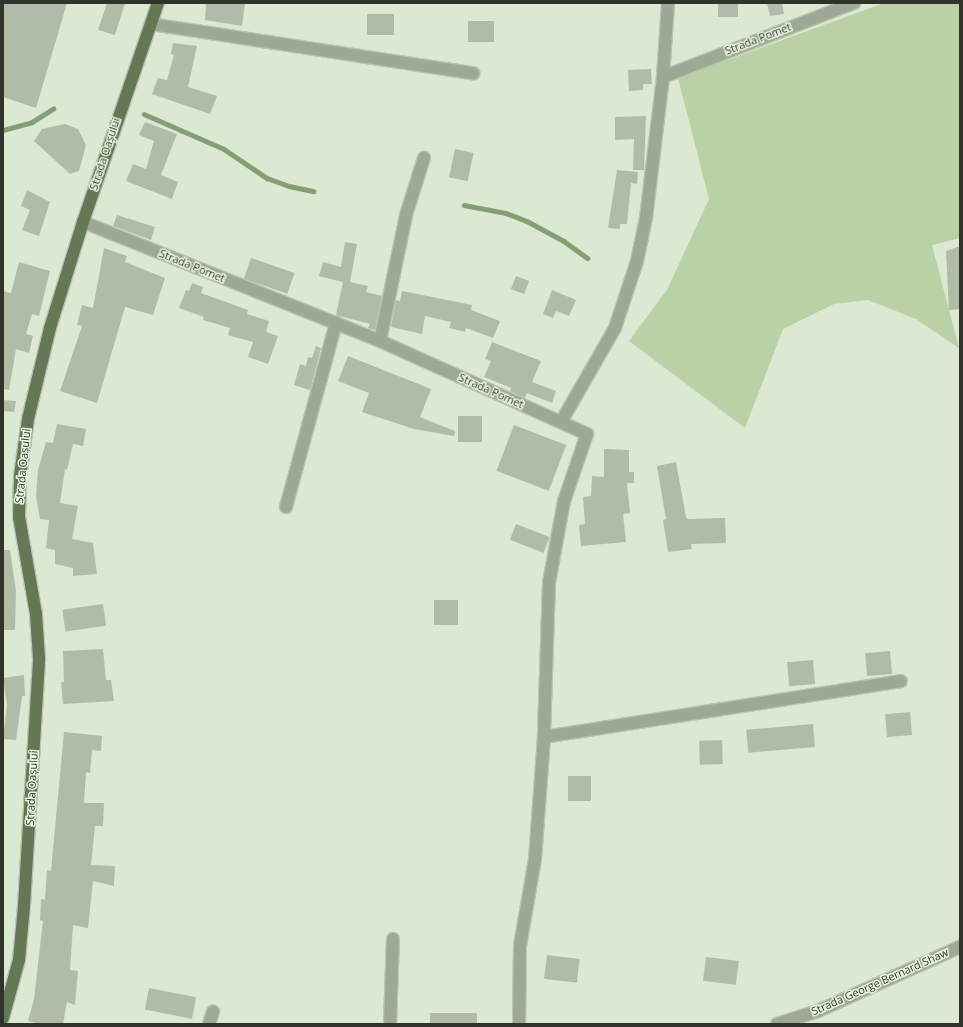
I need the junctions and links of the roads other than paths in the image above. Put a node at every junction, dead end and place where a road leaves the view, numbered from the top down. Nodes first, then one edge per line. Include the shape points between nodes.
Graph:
1 (158, 3) edge
2 (668, 3) edge
3 (854, 3) edge
4 (151, 24) junction
5 (473, 73) dead end
6 (663, 77) junction
7 (424, 158) dead end
8 (83, 222) junction
9 (336, 323) junction
10 (380, 341) junction
11 (561, 422) junction
12 (286, 507) dead end
13 (901, 681) dead end
14 (544, 737) junction
15 (393, 940) dead end
16 (960, 949) edge
17 (213, 1012) dead end
18 (3, 1018) edge
19 (209, 1024) edge
20 (390, 1024) edge
21 (519, 1024) edge
22 (777, 1024) edge

1 - 4 main road, Strada Oașului
2 - 6 street
3 - 6 street, Strada Pomet
4 - 5 street
4 - 8 main road, Strada Oașului
6 - 11 street via 646,218 627,295 615,328
7 - 10 street via 406,215
8 - 9 street, Strada Pomet
8 - 18 main road, Strada Oașului via 50,328 28,419 20,476 19,517 36,614 39,658 31,818 21,937 18,960
9 - 10 street, Strada Pomet
9 - 12 street
10 - 11 street, Strada Pomet
11 - 14 street, Strada Pomet via 586,434 564,501 549,583
13 - 14 street
14 - 21 street via 534,859 520,946
15 - 20 street
16 - 22 street, Strada George Bernard Shaw via 818,1011
17 - 19 street

